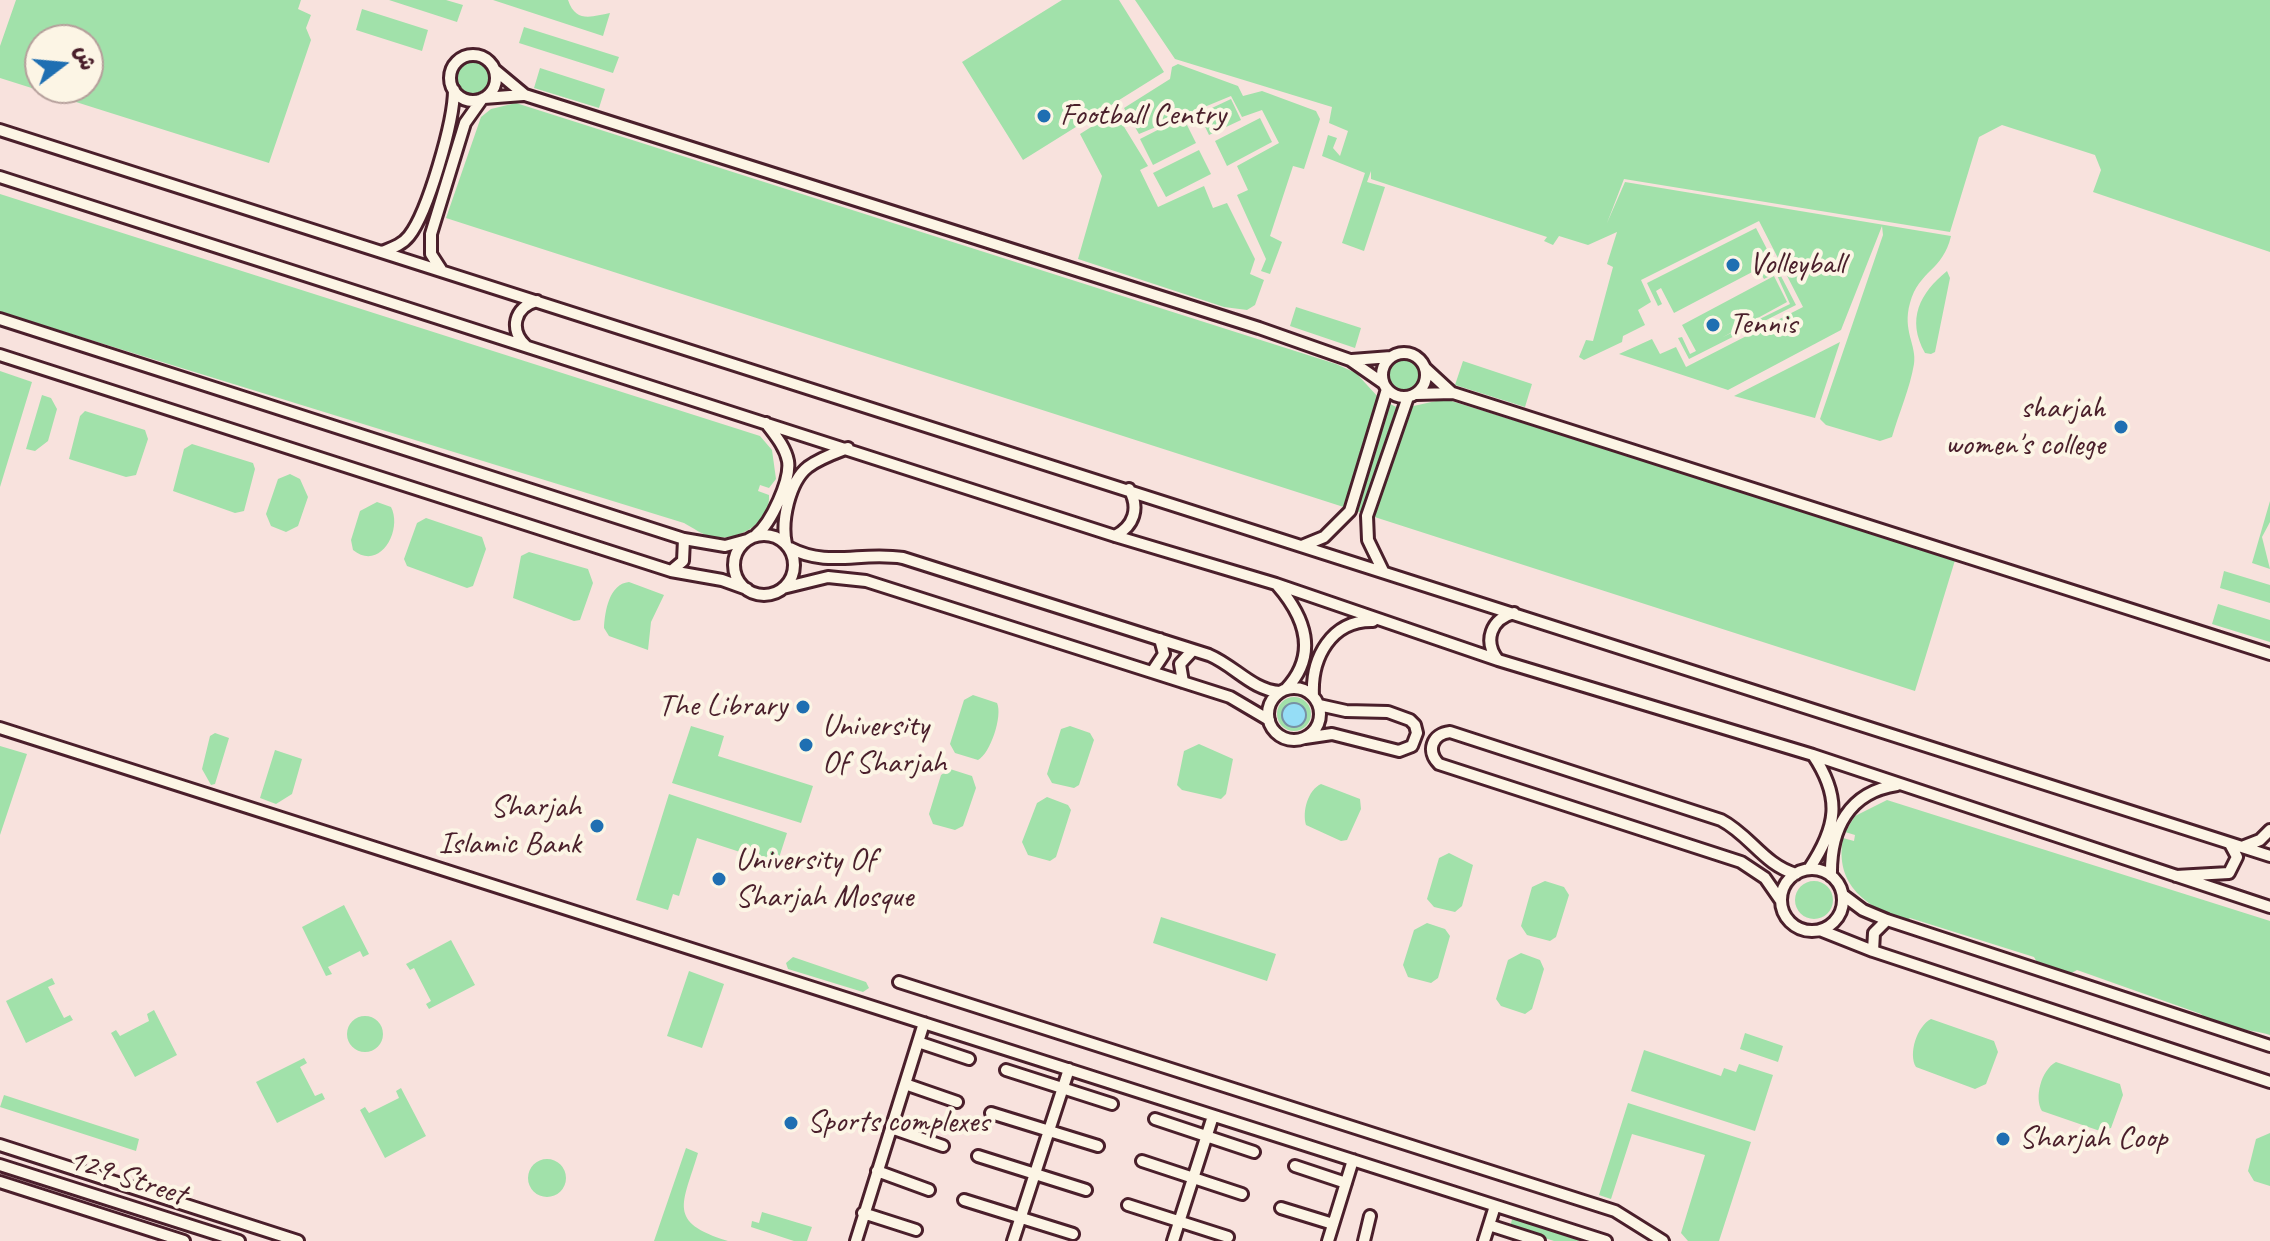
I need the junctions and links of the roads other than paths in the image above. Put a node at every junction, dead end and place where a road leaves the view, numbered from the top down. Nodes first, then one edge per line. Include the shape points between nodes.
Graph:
1 (495, 70) junction
2 (454, 90) junction
3 (525, 95) junction
4 (483, 98) junction
5 (0, 130) edge
6 (0, 177) edge
7 (428, 189) junction
8 (443, 194) junction
9 (382, 252) junction
10 (442, 271) junction
11 (539, 301) junction
12 (1, 320) edge
13 (526, 346) junction
14 (0, 355) edge
15 (1391, 357) junction
16 (1350, 360) junction
17 (1425, 368) junction
18 (1385, 386) junction
19 (1453, 393) junction
20 (1412, 396) junction
21 (764, 421) junction
22 (848, 448) junction
23 (789, 464) junction
24 (806, 469) junction
25 (1129, 489) junction
26 (1355, 497) junction
27 (1371, 503) junction
28 (782, 508) junction
29 (1115, 536) junction
30 (751, 538) junction
31 (684, 539) junction
32 (788, 546) junction
33 (1302, 546) junction
34 (671, 571) junction
35 (1383, 571) junction
36 (1276, 584) junction
37 (783, 588) junction
38 (747, 589) junction
39 (1514, 613) junction
40 (1383, 621) junction
41 (1160, 639) junction
42 (1306, 647) junction
43 (1193, 650) junction
44 (1321, 650) junction
45 (2270, 654) edge
46 (1498, 660) junction
47 (1152, 672) junction
48 (1183, 682) junction
49 (1283, 690) junction
50 (1316, 700) junction
51 (1269, 720) junction
52 (0, 728) edge
53 (1305, 738) junction
54 (1813, 755) junction
55 (1898, 785) junction
56 (1834, 801) junction
57 (1850, 806) junction
58 (2270, 830) edge
59 (1830, 842) junction
60 (2226, 842) junction
61 (2242, 847) junction
62 (2270, 856) edge
63 (1809, 869) junction
64 (1796, 874) junction
65 (1831, 876) junction
66 (2174, 877) junction
67 (1843, 895) junction
68 (1781, 901) junction
69 (2270, 907) edge
70 (1887, 920) junction
71 (1820, 930) junction
72 (1873, 951) junction
73 (899, 982) dead end
74 (924, 1023) junction
75 (918, 1042) junction
76 (2270, 1046) edge
77 (969, 1059) dead end
78 (1069, 1069) junction
79 (1006, 1070) dead end
80 (2270, 1082) edge
81 (905, 1084) junction
82 (1063, 1089) junction
83 (957, 1102) dead end
84 (1112, 1104) dead end
85 (991, 1113) dead end
86 (1213, 1116) junction
87 (1155, 1119) dead end
88 (891, 1128) junction
89 (1049, 1130) junction
90 (1206, 1136) junction
91 (0, 1145) edge
92 (943, 1146) dead end
93 (1098, 1146) dead end
94 (1254, 1152) dead end
95 (978, 1156) dead end
96 (1353, 1160) junction
97 (1142, 1161) dead end
98 (0, 1165) edge
99 (1295, 1166) dead end
100 (877, 1171) junction
101 (1035, 1174) junction
102 (1193, 1178) junction
103 (0, 1182) edge
104 (1346, 1183) junction
105 (929, 1190) dead end
106 (1086, 1190) dead end
107 (1242, 1194) dead end
108 (964, 1200) dead end
109 (1128, 1205) dead end
110 (1495, 1206) junction
111 (1281, 1208) dead end
112 (863, 1213) junction
113 (1370, 1216) dead end
114 (1021, 1217) junction
115 (1179, 1221) junction
116 (1333, 1224) junction
117 (1489, 1225) junction
118 (916, 1230) dead end
119 (1073, 1234) dead end
120 (1228, 1237) dead end
121 (180, 1240) edge
122 (239, 1241) edge
123 (298, 1241) edge
124 (856, 1241) edge
125 (1013, 1241) edge
126 (1173, 1241) edge
127 (1328, 1241) edge
128 (1364, 1241) edge
129 (1484, 1241) edge
130 (1539, 1241) edge
131 (1606, 1241) edge
132 (1663, 1241) edge

1 - 2 street via 481,56 466,56 452,69
1 - 3 street
1 - 4 street via 493,89
2 - 4 street via 466,99
2 - 7 street via 452,119
3 - 4 street
3 - 16 street
4 - 8 street via 468,116
5 - 9 street
6 - 13 street
7 - 8 street
7 - 9 street via 410,235
8 - 10 street via 429,244
9 - 10 street
10 - 11 street
11 - 13 street via 523,307 517,316 516,332
11 - 25 street
12 - 31 street
13 - 21 street
14 - 34 street
15 - 16 street
15 - 17 street via 1415,356
15 - 18 street via 1383,368
16 - 18 street
17 - 19 street
17 - 20 street via 1425,383
18 - 20 street via 1397,396
18 - 26 street
19 - 20 street
19 - 45 street
20 - 27 street
21 - 22 street
21 - 23 street
22 - 24 street
22 - 29 street
23 - 24 street
23 - 28 street
24 - 28 street
25 - 29 street via 1135,513
25 - 33 street
26 - 27 street
26 - 33 street via 1340,524
27 - 35 street via 1368,540
28 - 30 street
28 - 32 street
29 - 36 street
30 - 31 street via 725,546
30 - 32 street via 769,535
30 - 38 street via 734,564
31 - 34 street via 683,561
32 - 37 street via 793,573
32 - 41 street via 826,561 871,555 903,558
33 - 35 street
34 - 38 street
35 - 39 street
36 - 40 street
36 - 42 street via 1297,609
37 - 38 street via 761,595
37 - 47 street via 828,577 855,578
39 - 46 street via 1502,617 1491,631 1490,644
39 - 60 street
40 - 44 street via 1354,623
40 - 46 street
41 - 43 street
41 - 47 street via 1164,654
42 - 44 street
42 - 49 street via 1299,671
43 - 48 street via 1180,664
43 - 49 street via 1226,663 1257,687
44 - 50 street via 1313,675
46 - 54 street
47 - 48 street
48 - 51 street via 1237,700
49 - 50 street via 1301,688
49 - 51 street via 1269,707
50 - 53 street via 1318,724
50 - 53 street via 1402,716 1415,725 1416,740 1399,751 1346,735
51 - 53 street via 1283,737
52 - 74 street
54 - 55 street
54 - 56 street
55 - 57 street via 1869,792
55 - 66 street
56 - 57 street
56 - 59 street
57 - 59 street
58 - 61 street
59 - 63 street
59 - 65 street
60 - 61 street
60 - 66 street via 2237,857 2229,873
61 - 62 street
63 - 64 street
63 - 65 street
64 - 68 street
64 - 68 street via 1767,860 1743,833 1721,820 1450,732 1432,744 1439,764 1741,862 1765,878
65 - 67 street
66 - 69 street
67 - 70 street
67 - 71 street via 1840,913
68 - 71 street via 1794,925
70 - 72 street via 1874,933
70 - 76 street
71 - 72 street
72 - 80 street
73 - 132 street via 1615,1211
74 - 75 street
74 - 78 street
75 - 77 street
75 - 81 street
78 - 82 street
78 - 86 street
79 - 82 street
81 - 83 street
81 - 88 street
82 - 84 street
82 - 89 street
85 - 89 street
86 - 90 street
86 - 96 street
87 - 90 street
88 - 92 street
88 - 100 street
89 - 93 street
89 - 101 street
90 - 94 street
90 - 102 street
91 - 123 street
95 - 101 street
96 - 104 street
96 - 110 street
97 - 102 street
98 - 122 street, 129 Street
99 - 104 street
100 - 105 street
100 - 112 street
101 - 106 street
101 - 114 street
102 - 107 street
102 - 115 street
103 - 121 street, 129 Street
104 - 116 street
108 - 114 street
109 - 115 street
110 - 117 street
110 - 131 street
111 - 116 street
112 - 118 street
112 - 124 street
113 - 128 street
114 - 119 street
114 - 125 street
115 - 120 street
115 - 126 street
116 - 127 street
117 - 129 street
117 - 130 street

